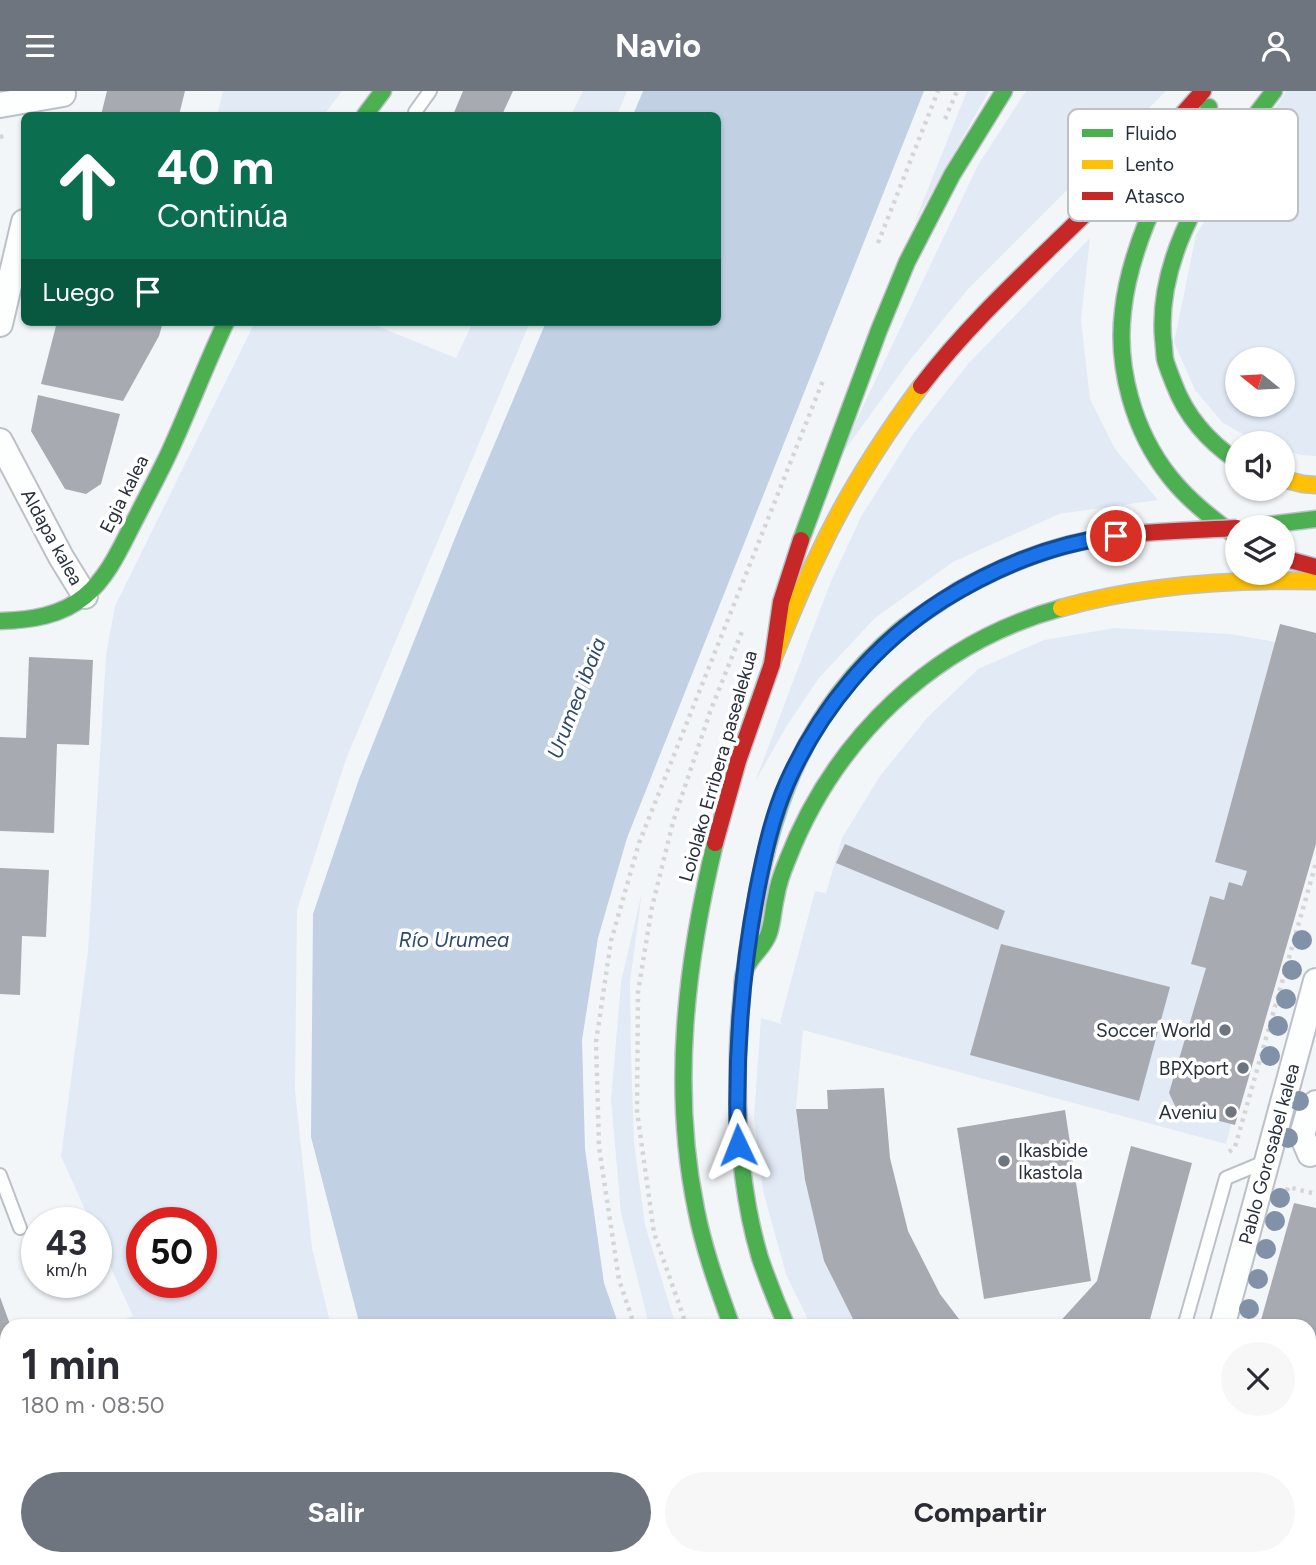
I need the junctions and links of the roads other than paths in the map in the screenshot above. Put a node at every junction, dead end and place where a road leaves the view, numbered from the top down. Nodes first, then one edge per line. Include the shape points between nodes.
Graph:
1 (383, 91) edge
2 (430, 91) edge
3 (1004, 91) edge
4 (1203, 91) edge
5 (1213, 91) edge
6 (1274, 91) edge
7 (61, 100) edge
8 (0, 105) edge
9 (1187, 109) edge
10 (1208, 109) edge
11 (1260, 109) edge
12 (367, 112) edge
13 (415, 112) edge
14 (1077, 221) edge
15 (1148, 221) edge
16 (1189, 221) edge
17 (21, 235) edge
18 (0, 324) edge
19 (224, 326) edge
20 (0, 441) edge
21 (1225, 452) edge
22 (1295, 482) edge
23 (1316, 485) edge
24 (1316, 519) edge
25 (1295, 522) edge
26 (1225, 529) edge
27 (1225, 529) edge
28 (1295, 561) edge
29 (1316, 567) edge
30 (1316, 581) edge
31 (85, 596) junction
32 (0, 621) edge
33 (772, 662) junction
34 (745, 970) junction
35 (1316, 981) edge
36 (1292, 1069) junction
37 (1316, 1089) edge
38 (1316, 1103) edge
39 (1313, 1155) edge
40 (1267, 1161) junction
41 (0, 1175) edge
42 (20, 1228) dead end
43 (729, 1319) edge
44 (784, 1319) edge
45 (1186, 1319) edge
46 (1224, 1319) edge

1 - 12 main road
2 - 13 lane
3 - 33 main road, Loiolako Erribera pasealekua via 966,149 905,266 782,596
4 - 9 main road
5 - 10 main road
6 - 11 main road
7 - 8 street
14 - 33 main road via 975,322 878,448 824,540
15 - 26 main road via 1128,271 1121,315 1128,391 1156,458 1184,494
16 - 21 main road via 1168,276 1162,320 1164,354 1171,382 1187,410
17 - 18 street
19 - 31 main road, Egia kalea via 173,444 115,559
20 - 31 street, Aldapa kalea
22 - 23 main road
24 - 25 main road
27 - 34 main road, bridge via 1071,544 984,576 895,634 840,694 786,786 761,871
28 - 29 main road
30 - 34 main road via 1184,586 1101,599 1025,619 954,654 864,730 818,794 779,885 766,939
31 - 32 main road, Egia kalea via 50,616
33 - 43 main road, Loiolako Erribera pasealekua via 708,869 690,971 683,1057 686,1149 693,1195
34 - 44 main road via 737,1064 738,1145 753,1229
35 - 36 street, Pablo Gorosabel kalea
36 - 37 street via 1306,1086
36 - 40 street, Pablo Gorosabel kalea
38 - 39 street via 1302,1135
39 - 40 street via 1288,1153
40 - 45 lane via 1226,1178
40 - 46 street, Pablo Gorosabel kalea
41 - 42 lane

